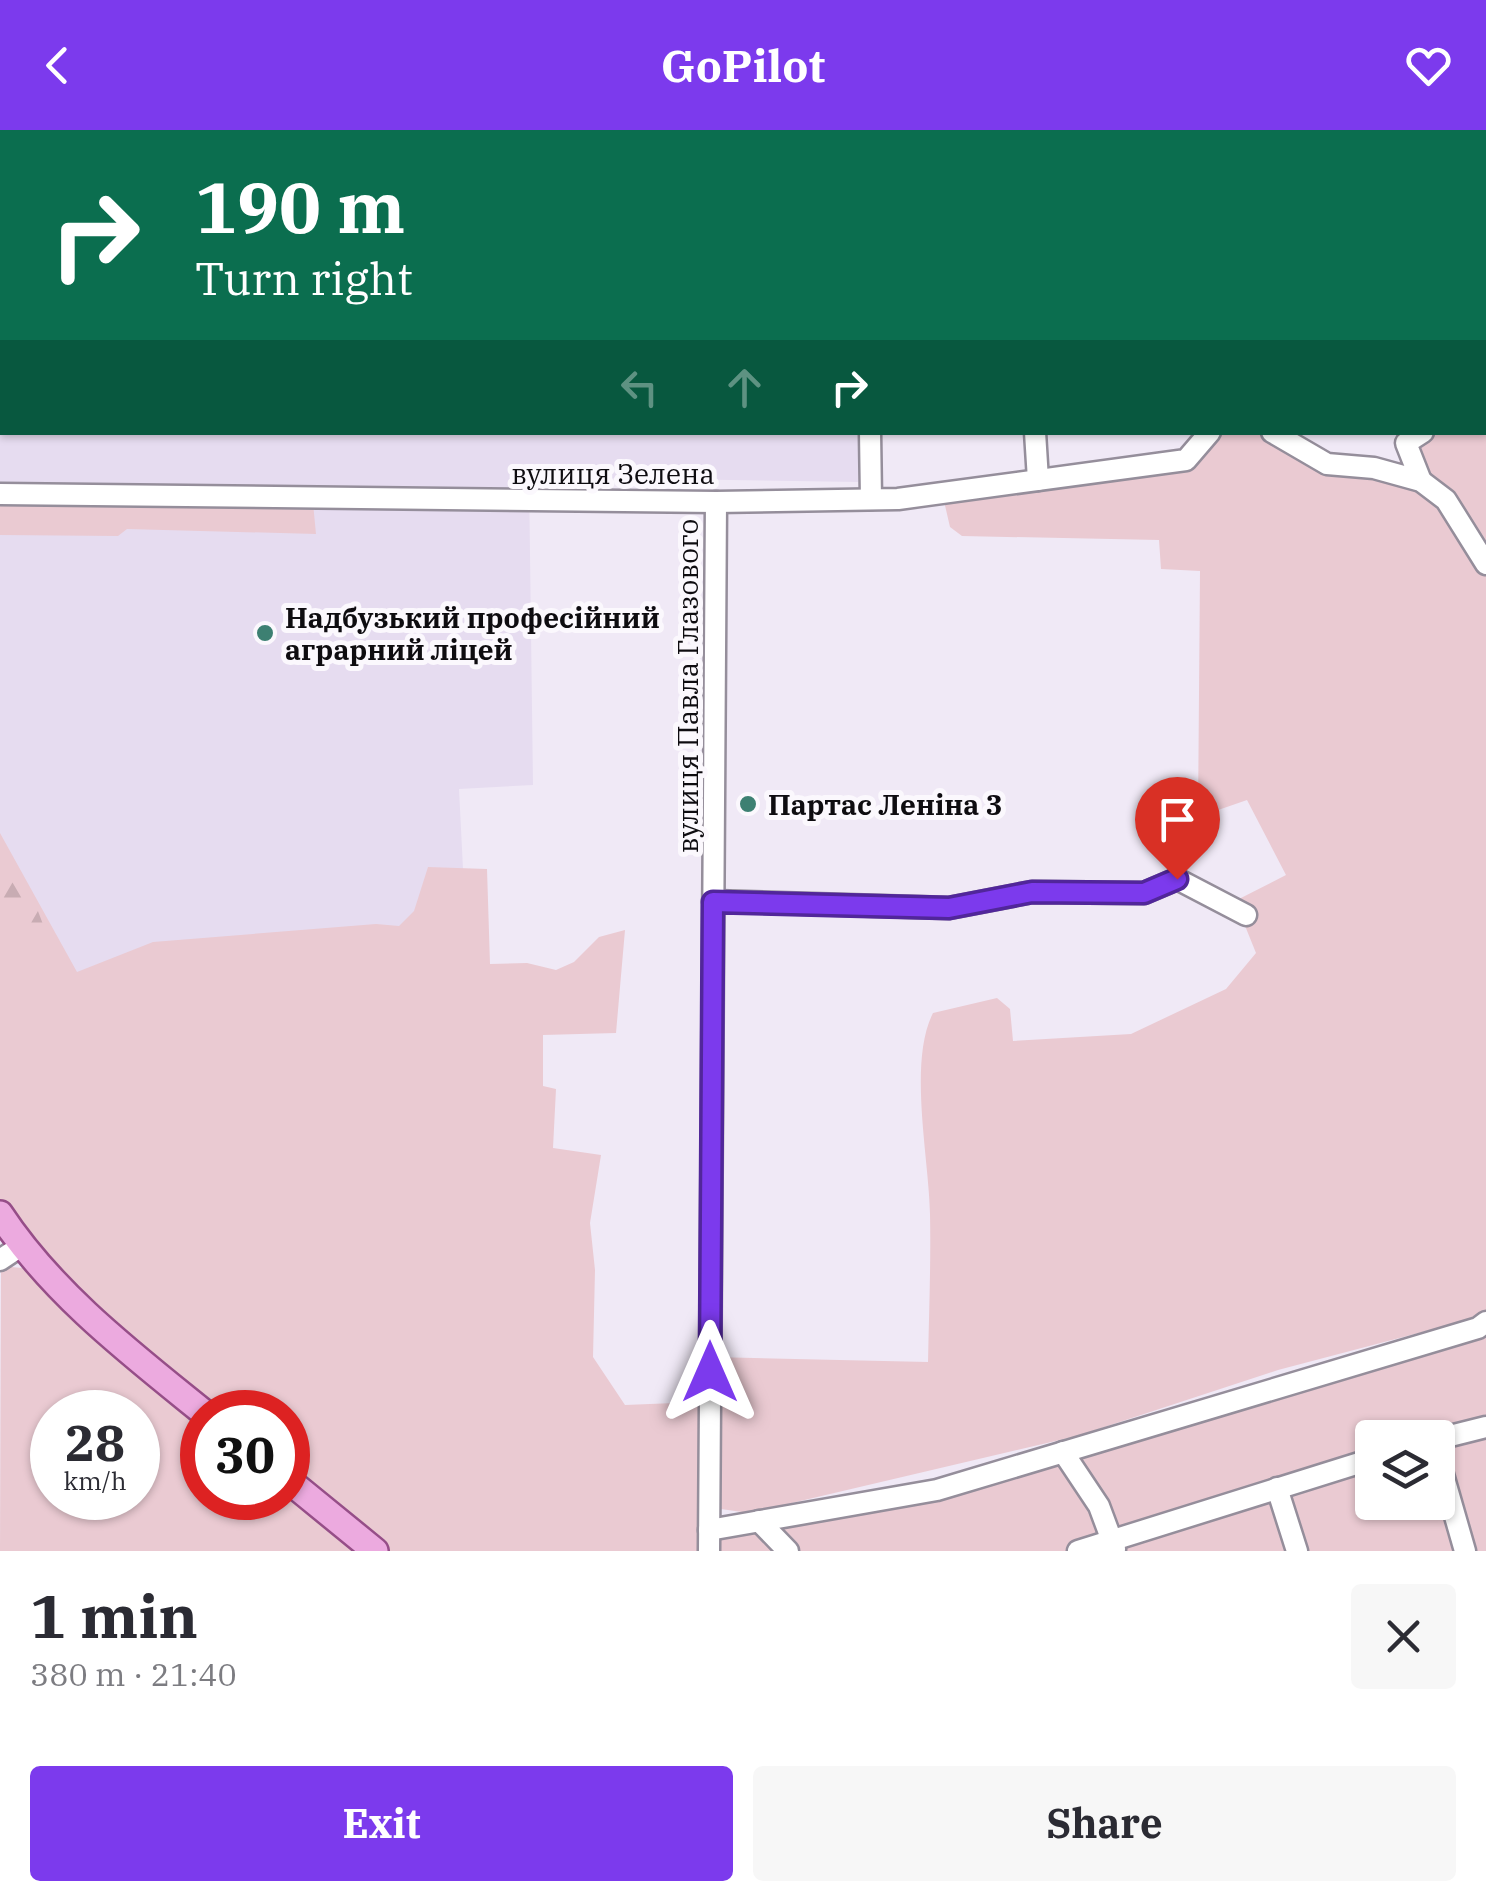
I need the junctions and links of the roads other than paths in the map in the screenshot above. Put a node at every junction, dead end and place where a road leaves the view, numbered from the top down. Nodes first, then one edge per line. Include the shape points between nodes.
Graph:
1 (870, 435) edge
2 (1035, 435) edge
3 (1207, 435) edge
4 (1277, 435) edge
5 (1418, 435) edge
6 (1038, 480) junction
7 (1420, 481) junction
8 (0, 494) edge
9 (871, 498) junction
10 (716, 502) junction
11 (1486, 564) edge
12 (713, 902) junction
13 (1246, 914) dead end
14 (0, 1214) edge
15 (10, 1253) edge
16 (1486, 1322) edge
17 (180, 1392) edge
18 (1486, 1427) edge
19 (1455, 1435) edge
20 (1063, 1452) junction
21 (1355, 1464) edge
22 (1278, 1488) junction
23 (310, 1498) edge
24 (1455, 1516) edge
25 (759, 1521) junction
26 (709, 1540) edge
27 (1114, 1545) edge
28 (375, 1551) edge
29 (788, 1551) edge
30 (1078, 1551) edge
31 (1297, 1551) edge
32 (1465, 1551) edge

1 - 9 street
2 - 6 street
3 - 6 street, вулиця Зелена via 1186,460
4 - 7 street via 1328,464
5 - 7 street via 1406,443
6 - 9 street, вулиця Зелена
7 - 11 street via 1446,500
8 - 10 street, вулиця Зелена
9 - 10 street, вулиця Зелена
10 - 12 street, вулиця Павла Глазового
12 - 13 street via 949,908 1032,892 1144,893 1177,879
12 - 26 street, вулиця Павла Глазового
14 - 15 main road
15 - 17 main road
16 - 20 street
18 - 19 street
20 - 25 street via 937,1490
20 - 27 street via 1099,1506
21 - 22 street
22 - 27 street
22 - 31 street
23 - 28 main road
24 - 32 street
25 - 26 street
25 - 29 street
27 - 30 street

